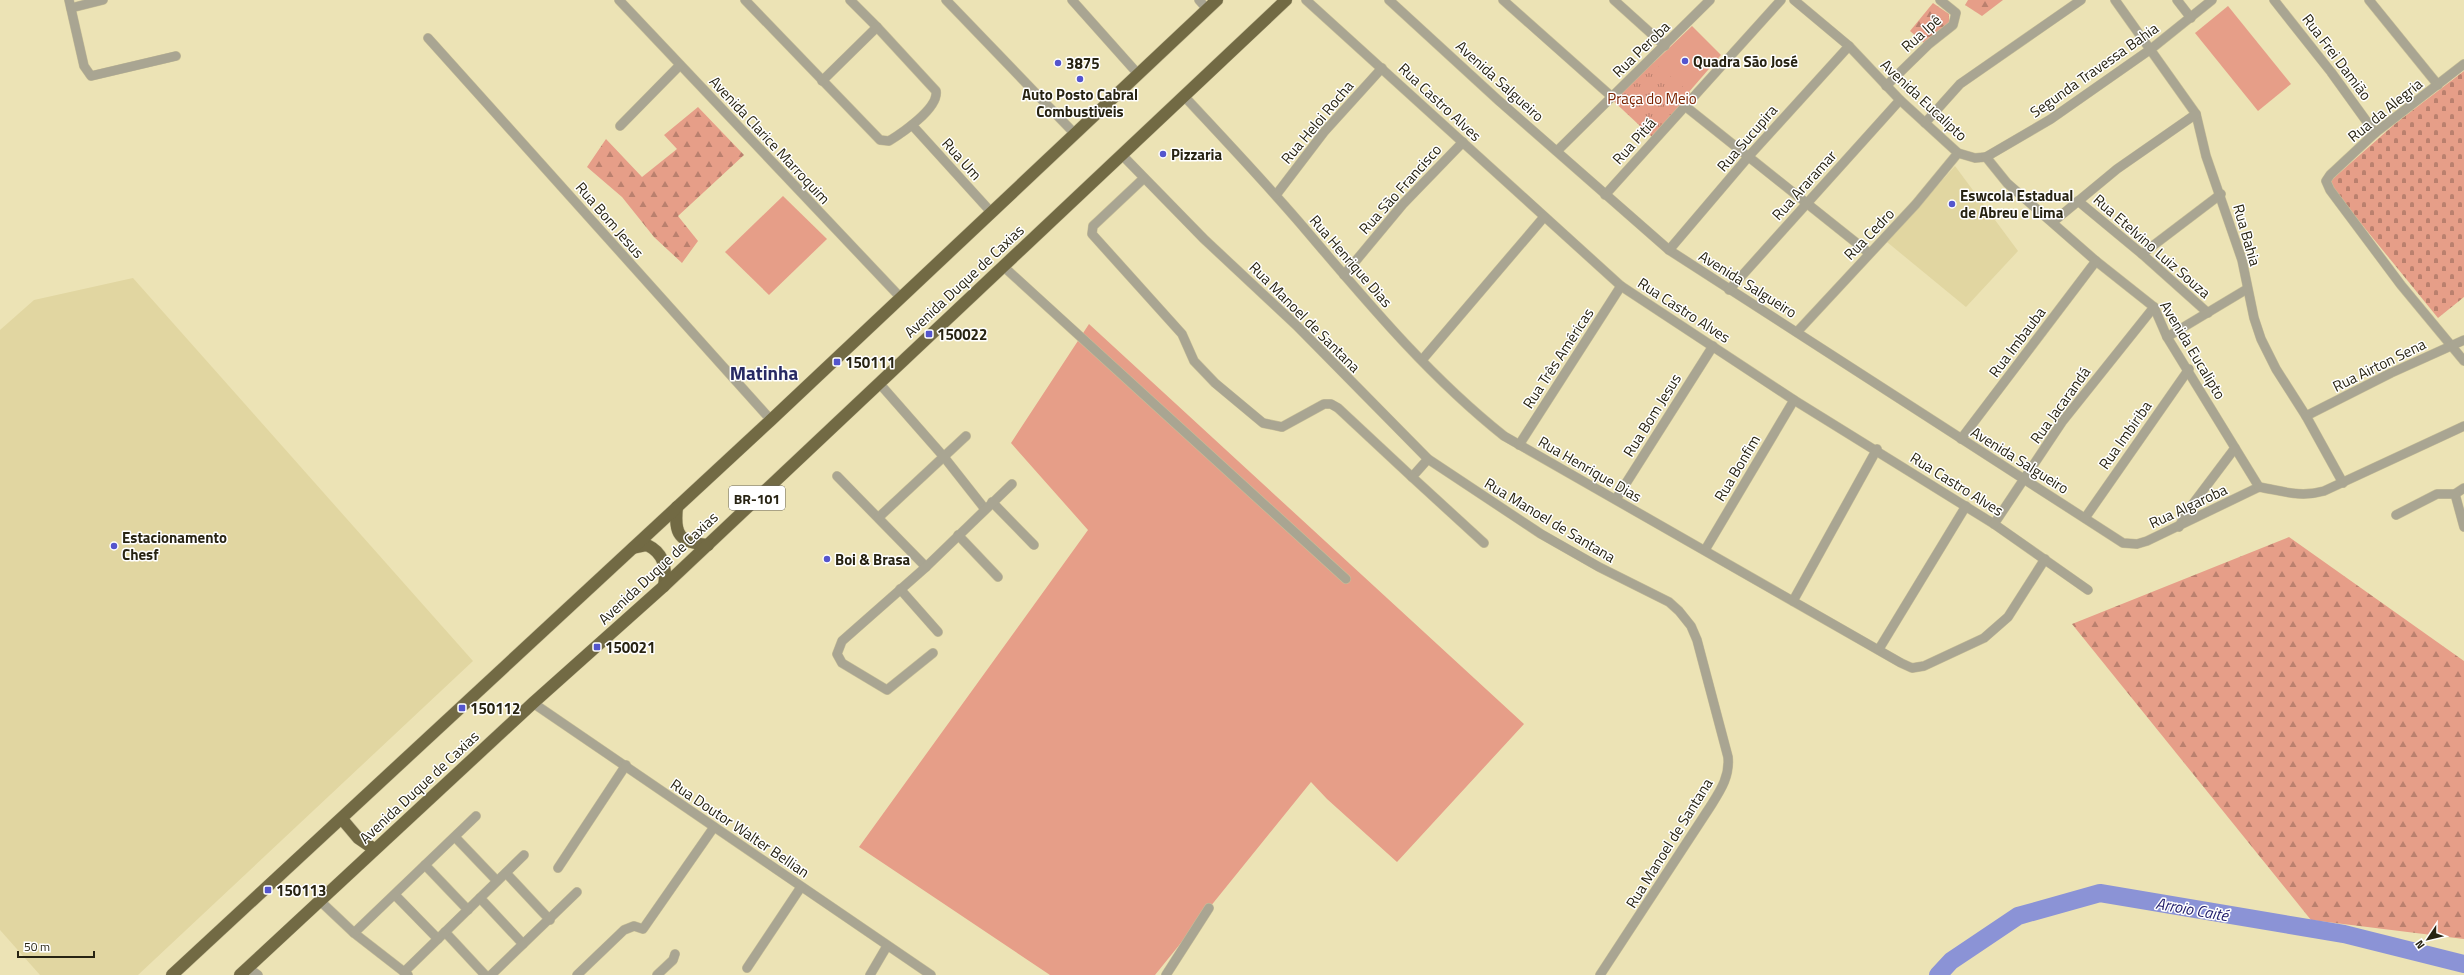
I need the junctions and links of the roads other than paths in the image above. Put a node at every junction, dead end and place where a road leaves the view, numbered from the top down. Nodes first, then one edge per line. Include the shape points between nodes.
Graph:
1 (103, 0) edge
2 (619, 0) edge
3 (745, 0) edge
4 (850, 0) edge
5 (948, 0) edge
6 (1072, 0) edge
7 (1217, 0) edge
8 (1286, 0) edge
9 (1389, 0) edge
10 (1503, 0) edge
11 (1614, 0) edge
12 (1710, 0) edge
13 (1781, 0) edge
14 (1794, 0) edge
15 (1940, 0) edge
16 (2081, 0) edge
17 (2115, 0) edge
18 (2177, 0) edge
19 (2212, 0) edge
20 (2274, 0) edge
21 (2369, 0) edge
22 (1310, 1) edge
23 (70, 4) edge
24 (1203, 4) edge
25 (2191, 18) junction
26 (877, 27) junction
27 (428, 38) dead end
28 (1665, 46) junction
29 (1849, 46) junction
30 (2151, 49) junction
31 (176, 56) dead end
32 (2464, 64) edge
33 (680, 65) junction
34 (1382, 68) junction
35 (1138, 74) junction
36 (822, 80) junction
37 (2438, 85) junction
38 (1886, 86) junction
39 (1184, 96) junction
40 (1611, 96) junction
41 (1900, 100) junction
42 (1684, 106) junction
43 (2196, 114) junction
44 (1925, 123) junction
45 (912, 125) junction
46 (620, 126) dead end
47 (2375, 133) junction
48 (1075, 134) junction
49 (1463, 142) junction
50 (1557, 150) junction
51 (1958, 153) junction
52 (1122, 155) junction
53 (1749, 156) junction
54 (1986, 157) junction
55 (1143, 179) junction
56 (2220, 194) junction
57 (1276, 195) junction
58 (1605, 195) junction
59 (2078, 201) junction
60 (1808, 203) junction
61 (991, 212) junction
62 (1544, 217) junction
63 (2053, 222) junction
64 (1669, 250) junction
65 (1869, 253) junction
66 (2142, 254) junction
67 (2096, 261) junction
68 (1004, 267) junction
69 (1344, 275) junction
70 (1621, 286) junction
71 (2247, 289) junction
72 (1729, 290) junction
73 (901, 298) junction
74 (2154, 306) junction
75 (2208, 313) junction
76 (1797, 332) junction
77 (2167, 337) junction
78 (2464, 340) edge
79 (1713, 346) junction
80 (2452, 346) junction
81 (1422, 360) junction
82 (2464, 361) edge
83 (2189, 369) junction
84 (879, 383) junction
85 (1794, 400) junction
86 (2306, 416) junction
87 (771, 420) junction
88 (2464, 426) edge
89 (966, 436) dead end
90 (1961, 439) junction
91 (1519, 445) junction
92 (2235, 448) junction
93 (1877, 449) junction
94 (944, 457) junction
95 (1428, 459) junction
96 (837, 476) dead end
97 (1412, 477) junction
98 (2025, 478) junction
99 (1012, 484) dead end
100 (2342, 484) junction
101 (2259, 487) junction
102 (2464, 488) edge
103 (2455, 494) junction
104 (1616, 499) junction
105 (992, 502) junction
106 (1966, 506) junction
107 (677, 507) junction
108 (985, 509) junction
109 (2396, 515) dead end
110 (879, 517) junction
111 (2085, 518) junction
112 (1994, 524) junction
113 (2179, 527) junction
114 (2464, 527) edge
115 (958, 535) junction
116 (1484, 543) dead end
117 (2128, 544) joint
118 (1034, 545) dead end
119 (708, 546) junction
120 (632, 548) junction
121 (1705, 550) junction
122 (2045, 559) junction
123 (926, 567) junction
124 (998, 577) dead end
125 (1346, 579) dead end
126 (664, 586) junction
127 (900, 589) junction
128 (2088, 590) dead end
129 (1793, 601) junction
130 (938, 632) dead end
131 (1879, 649) junction
132 (933, 653) dead end
133 (533, 703) junction
134 (626, 765) junction
135 (476, 816) dead end
136 (342, 819) junction
137 (714, 827) junction
138 (455, 837) junction
139 (374, 849) junction
140 (524, 855) dead end
141 (425, 865) junction
142 (558, 868) dead end
143 (506, 873) junction
144 (497, 881) junction
145 (801, 887) junction
146 (577, 892) dead end
147 (395, 895) junction
148 (480, 898) junction
149 (319, 900) junction
150 (1209, 908) dead end
151 (468, 910) junction
152 (550, 920) junction
153 (445, 932) junction
154 (354, 933) junction
155 (438, 939) junction
156 (523, 944) junction
157 (887, 946) junction
158 (675, 954) dead end
159 (748, 968) dead end
160 (244, 971) edge
161 (406, 974) edge
162 (172, 975) edge
163 (258, 975) edge
164 (485, 975) edge
165 (491, 975) edge
166 (577, 975) edge
167 (657, 975) edge
168 (870, 975) edge
169 (931, 975) edge
170 (1166, 975) edge
171 (1600, 975) edge

1 - 23 street
2 - 33 street, Avenida Clarice Marroquim
3 - 36 street
4 - 26 street
5 - 48 street
6 - 35 street
7 - 24 highway, Avenida Duque de Caxias / BR-101
8 - 39 highway, Avenida Duque de Caxias / BR-101
9 - 50 street, Avenida Salgueiro
10 - 40 street
11 - 28 street
12 - 28 street, Rua Peroba
13 - 42 street, Rua Pitiá
14 - 29 street, Avenida Eucalipto
15 - 38 street, Rua Ipê via 1956,13 1953,25 1929,44
16 - 44 street via 1960,84
17 - 30 street, Rua Bahia
18 - 25 street
19 - 25 street, Segunda Travessa Bahia
20 - 47 street, Rua Frei Damião
21 - 37 street
22 - 34 street, Rua Castro Alves
23 - 31 street via 87,73 94,76
24 - 35 highway, Avenida Duque de Caxias / BR-101
25 - 30 street, Segunda Travessa Bahia
26 - 36 street
26 - 45 street via 936,91 933,104
27 - 87 street, Rua Bom Jesus
28 - 40 street, Rua Peroba
29 - 38 street, Avenida Eucalipto
29 - 53 street, Rua Sucupira
30 - 43 street, Rua Bahia
30 - 54 street, Segunda Travessa Bahia via 2051,119
32 - 37 street, Rua da Alegria
33 - 46 street
33 - 73 street, Avenida Clarice Marroquim
34 - 49 street, Rua Castro Alves
34 - 57 street, Rua Heloi Rocha via 1324,132
35 - 48 highway, Avenida Duque de Caxias / BR-101
36 - 45 street via 880,140 889,141
37 - 47 street, Rua da Alegria
38 - 41 street, Avenida Eucalipto
39 - 52 highway, Avenida Duque de Caxias / BR-101
39 - 57 street, Rua Henrique Dias
40 - 50 street, Rua Peroba
41 - 44 street, Avenida Eucalipto
41 - 60 street, Rua Araramar
42 - 53 street
42 - 58 street, Rua Pitiá
43 - 56 street, Rua Bahia via 2206,156
43 - 59 street via 2117,169
44 - 51 street, Avenida Eucalipto
45 - 61 street, Rua Um
47 - 80 street, Rua da Alegria via 2326,180 2330,190 2401,285
48 - 61 highway, Avenida Duque de Caxias / BR-101
49 - 62 street, Rua Castro Alves
49 - 69 street, Rua São Francisco via 1402,204
50 - 58 street, Avenida Salgueiro
51 - 54 street, Avenida Eucalipto via 1975,158
51 - 65 street, Rua Cedro via 1916,204
52 - 55 street, Rua Manoel de Santana
52 - 68 highway, Avenida Duque de Caxias / BR-101
53 - 60 street
53 - 64 street, Rua Sucupira
54 - 63 street, Avenida Eucalipto via 2007,183
55 - 95 street, Rua Manoel de Santana via 1297,326
55 - 97 street via 1093,226 1092,234 1182,334 1194,361 1266,425 1282,427 1319,407 1331,404
56 - 66 street
56 - 71 street, Rua Bahia via 2242,260
57 - 69 street, Rua Henrique Dias
58 - 64 street, Avenida Salgueiro
59 - 63 street
59 - 66 street, Rua Etelvino Luiz Souza
60 - 65 street
60 - 72 street, Rua Araramar
61 - 73 highway, Avenida Duque de Caxias / BR-101
62 - 70 street, Rua Castro Alves
62 - 81 street
63 - 67 street, Avenida Eucalipto
64 - 72 street, Avenida Salgueiro
65 - 76 street, Rua Cedro
66 - 75 street, Rua Etelvino Luiz Souza
67 - 74 street, Avenida Eucalipto
67 - 90 street, Rua Imbauba
68 - 84 highway, Avenida Duque de Caxias / BR-101
68 - 125 street
69 - 81 street, Rua Henrique Dias via 1378,316
70 - 79 street, Rua Castro Alves
70 - 91 street, Rua Três Américas
71 - 75 street
71 - 86 street, Rua Bahia via 2261,339 2276,369
72 - 76 street, Avenida Salgueiro
73 - 87 highway, Avenida Duque de Caxias / BR-101
74 - 77 street, Avenida Eucalipto
74 - 98 street, Rua Jacarandá via 2062,422
75 - 77 street
76 - 90 street, Avenida Salgueiro
77 - 83 street, Avenida Eucalipto
78 - 80 street, Rua Airton Sena
79 - 85 street, Rua Castro Alves
79 - 104 street, Rua Bom Jesus
80 - 82 street
80 - 86 street, Rua Airton Sena via 2391,373
81 - 91 street, Rua Henrique Dias via 1460,400
83 - 92 street, Avenida Eucalipto
83 - 111 street, Rua Imbiriba
84 - 94 street
84 - 119 highway, Avenida Duque de Caxias / BR-101
85 - 93 street, Rua Castro Alves
85 - 121 street, Rua Bonfim
86 - 100 street, Rua Bahia
87 - 107 highway, Avenida Duque de Caxias / BR-101
88 - 100 street
89 - 94 street
90 - 98 street, Avenida Salgueiro
91 - 104 street, Rua Henrique Dias
92 - 101 street, Avenida Eucalipto
92 - 113 street via 2186,513
93 - 106 street, Rua Castro Alves
93 - 129 street
94 - 108 street
94 - 110 street
95 - 97 street
95 - 171 street, Rua Manoel de Santana via 1541,534 1669,602 1691,626 1697,640 1728,757 1728,772 1724,785
96 - 110 street
97 - 116 street
98 - 111 street, Avenida Salgueiro
98 - 112 street, Rua Jacarandá
99 - 105 street
100 - 101 street via 2309,496
101 - 113 street, Rua Algaroba
102 - 103 street
103 - 109 street via 2438,494
103 - 114 street
104 - 121 street, Rua Henrique Dias
105 - 108 street
105 - 118 street
106 - 112 street, Rua Castro Alves
106 - 131 street
107 - 119 highway via 676,529 680,536 689,542
107 - 120 highway, Avenida Duque de Caxias / BR-101
108 - 115 street
110 - 123 street
111 - 117 street, Avenida Salgueiro
112 - 122 street, Rua Castro Alves
113 - 117 street, Rua Algaroba via 2137,544
115 - 123 street
115 - 124 street
119 - 126 highway, Avenida Duque de Caxias / BR-101
120 - 126 highway via 647,545 660,555 665,568
120 - 136 highway, Avenida Duque de Caxias / BR-101
121 - 129 street, Rua Henrique Dias
122 - 128 street, Rua Castro Alves
122 - 131 street, Rua Henrique Dias via 2008,617 1984,638 1936,661 1917,667 1901,663
123 - 127 street
126 - 133 highway, Avenida Duque de Caxias / BR-101
127 - 130 street
127 - 132 street via 842,641 838,648 838,659 887,690
129 - 131 street, Rua Henrique Dias
133 - 134 street, Rua Doutor Walter Bellian
133 - 139 highway, Avenida Duque de Caxias / BR-101
134 - 137 street, Rua Doutor Walter Bellian
134 - 142 street
135 - 138 street
136 - 139 highway via 358,838
136 - 162 highway, Avenida Duque de Caxias / BR-101
137 - 145 street, Rua Doutor Walter Bellian
137 - 166 street via 643,929 631,926 624,930
138 - 141 street
138 - 144 street
139 - 149 highway, Avenida Duque de Caxias / BR-101
140 - 143 street
141 - 147 street
141 - 151 street
143 - 144 street
143 - 152 street
144 - 148 street
145 - 157 street, Rua Doutor Walter Bellian
145 - 159 street
146 - 152 street
147 - 154 street
147 - 155 street
148 - 151 street
148 - 156 street
149 - 154 street
149 - 160 highway, Avenida Duque de Caxias / BR-101
150 - 170 street
151 - 153 street
152 - 156 street
153 - 155 street
153 - 164 street
154 - 161 street
155 - 161 street
156 - 165 street
157 - 168 street
157 - 169 street, Rua Doutor Walter Bellian
158 - 167 street via 673,960
160 - 163 street

